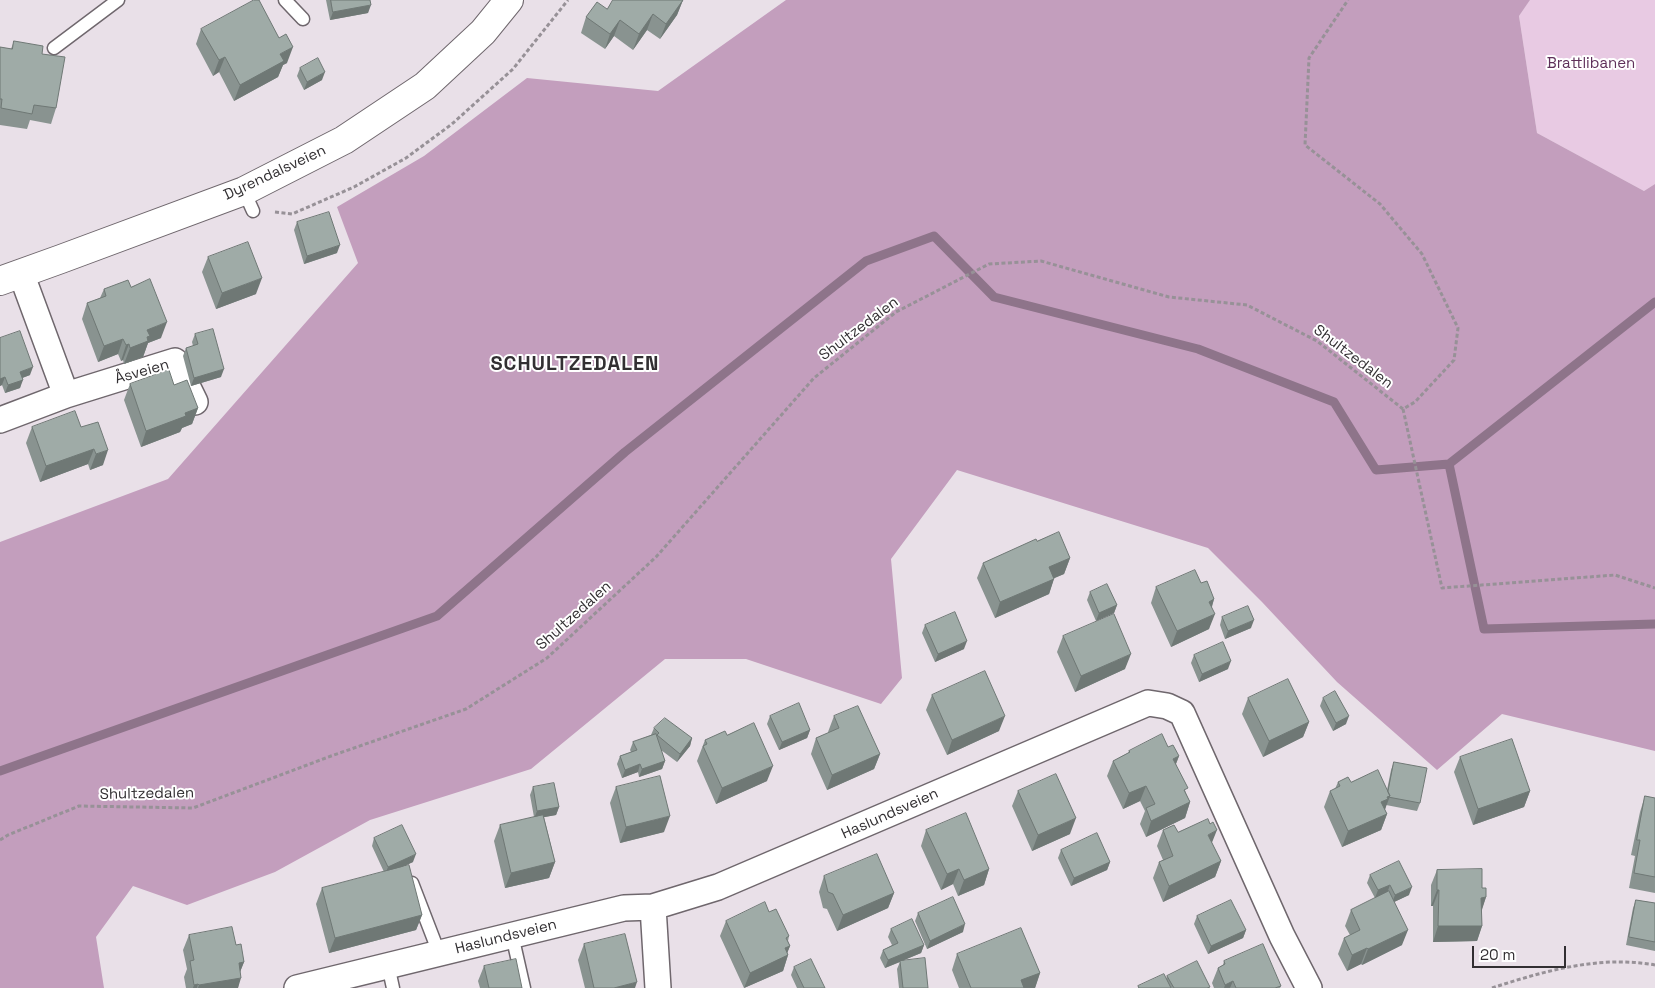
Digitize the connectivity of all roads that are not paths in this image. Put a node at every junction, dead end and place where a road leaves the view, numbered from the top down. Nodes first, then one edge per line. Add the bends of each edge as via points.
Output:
1 (118, 0) edge
2 (284, 0) edge
3 (509, 0) edge
4 (303, 19) dead end
5 (54, 48) dead end
6 (10, 277) edge
7 (66, 395) junction
8 (195, 402) edge
9 (0, 420) edge
10 (407, 870) edge
11 (652, 907) junction
12 (512, 935) junction
13 (439, 953) junction
14 (391, 976) edge
15 (297, 988) edge
16 (524, 988) edge
17 (658, 988) edge
18 (1309, 988) edge

1 - 5 lane
2 - 4 lane
3 - 6 main road, Dyrendalsveien via 483,32 425,86 248,201
6 - 7 street
7 - 8 street, Åsveien via 175,361
7 - 9 street, Åsveien
10 - 13 lane
11 - 12 street, Haslundsveien via 624,908
11 - 17 street
11 - 18 street, Haslundsveien via 732,882 1148,703 1167,706 1182,714 1282,936
12 - 13 street, Haslundsveien
12 - 16 lane
13 - 14 street, Haslundsveien
14 - 15 street, Haslundsveien

